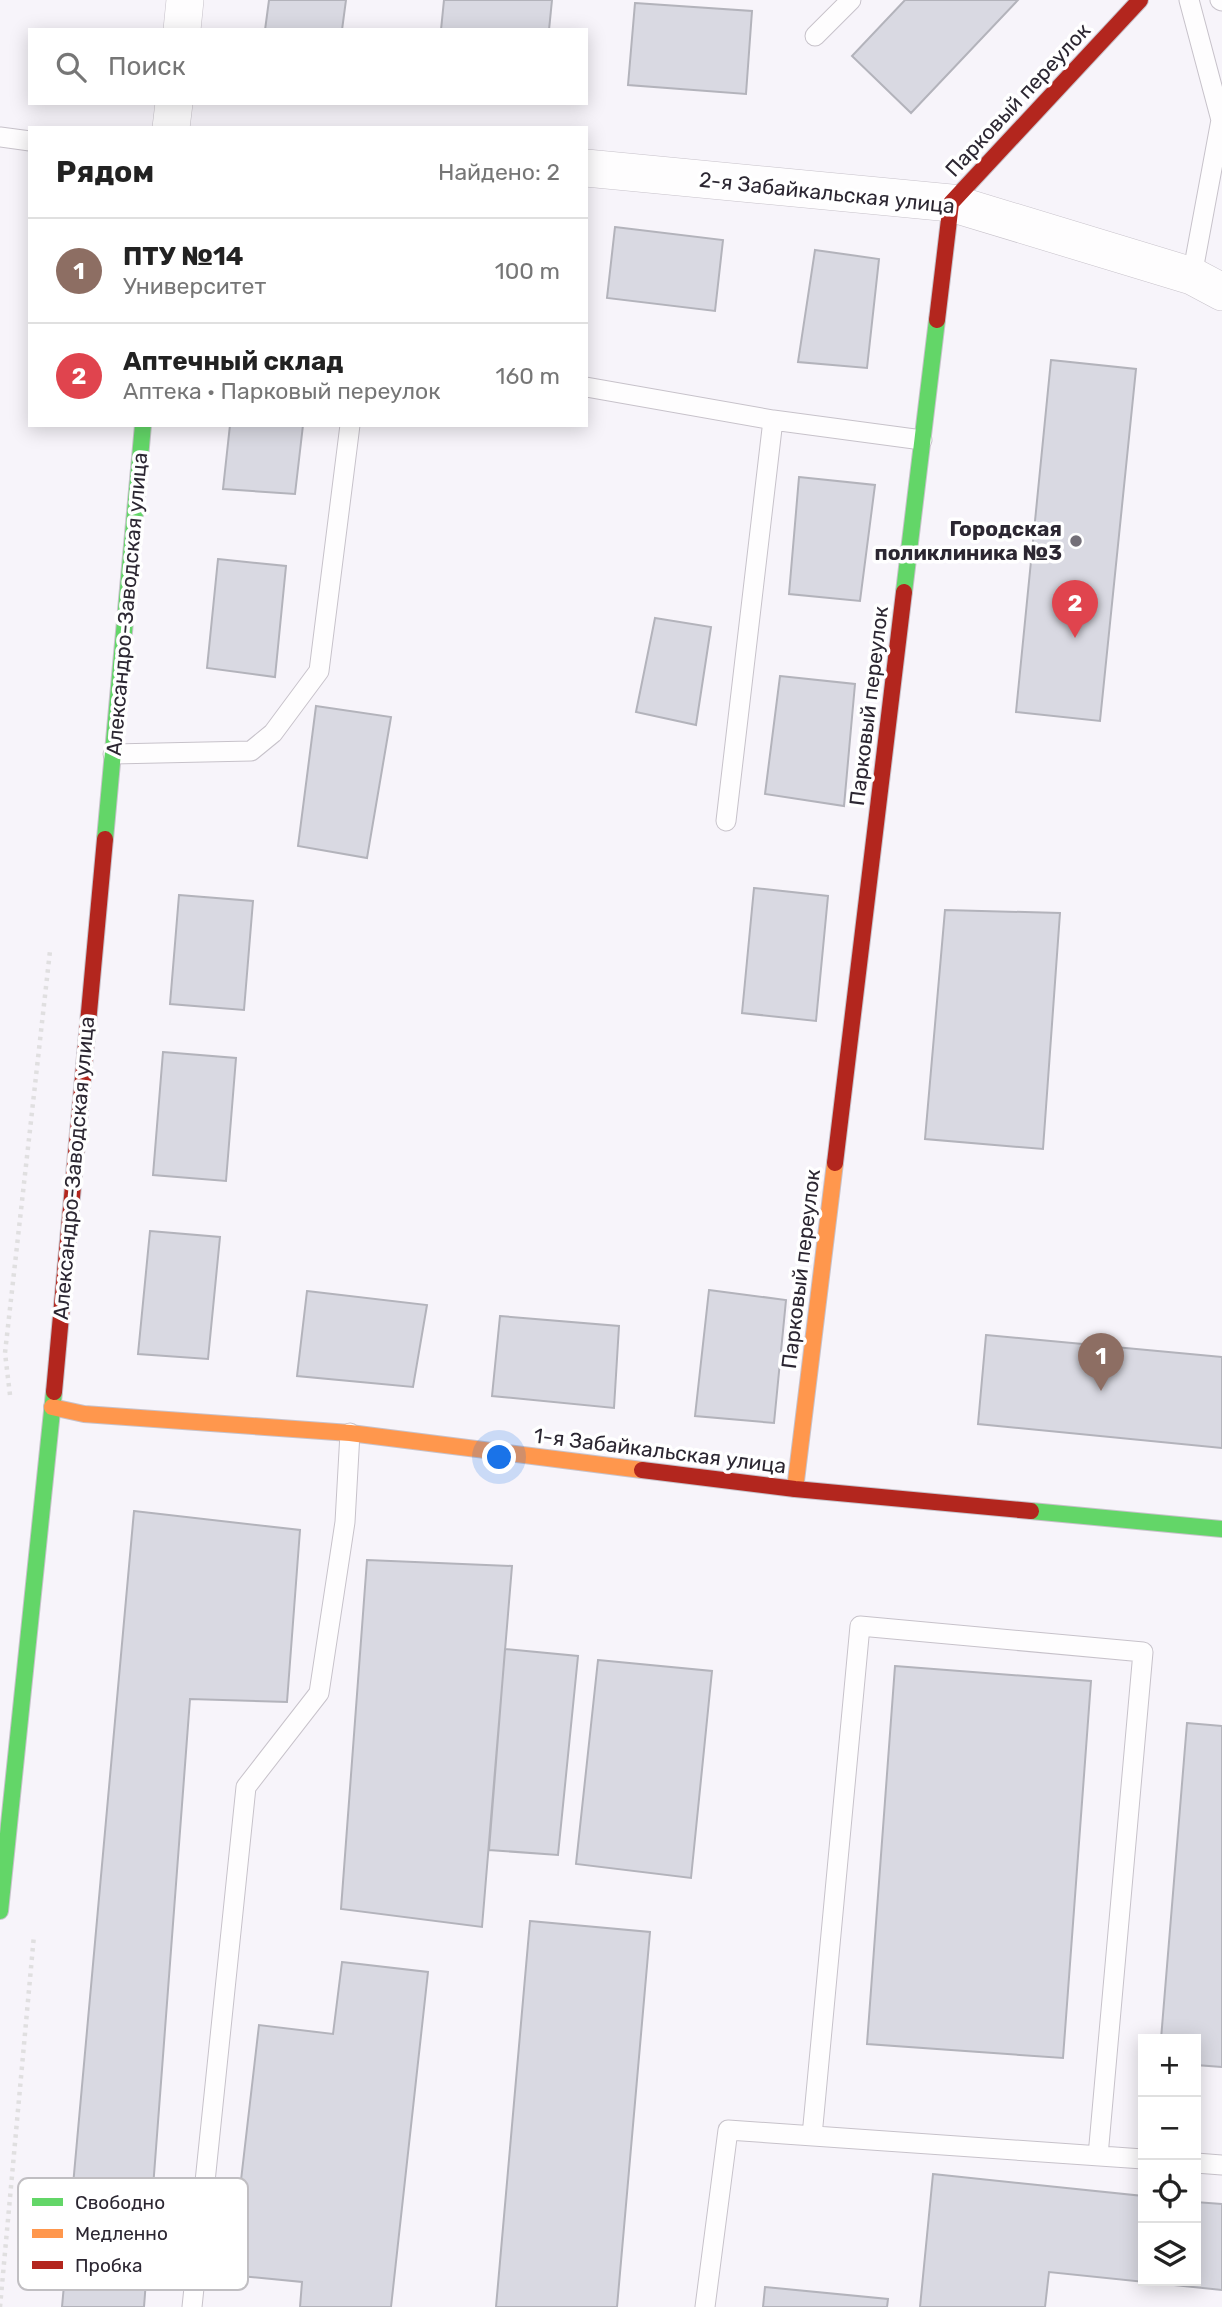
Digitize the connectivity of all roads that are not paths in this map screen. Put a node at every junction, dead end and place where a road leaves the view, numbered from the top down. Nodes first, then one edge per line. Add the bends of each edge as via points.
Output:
1 (185, 0) edge
2 (851, 0) edge
3 (1140, 0) edge
4 (1189, 0) edge
5 (182, 28) edge
6 (815, 36) dead end
7 (174, 105) edge
8 (171, 126) edge
9 (1221, 131) edge
10 (0, 137) edge
11 (28, 141) edge
12 (588, 168) edge
13 (951, 203) junction
14 (1207, 284) edge
15 (588, 387) edge
16 (774, 420) junction
17 (143, 427) edge
18 (350, 427) edge
19 (922, 440) junction
20 (113, 754) junction
21 (726, 821) dead end
22 (52, 1407) junction
23 (350, 1433) junction
24 (795, 1489) junction
25 (1222, 1529) edge
26 (0, 1911) edge
27 (812, 2136) junction
28 (1098, 2156) junction
29 (1138, 2159) edge
30 (1201, 2163) edge
31 (1222, 2165) edge
32 (205, 2178) edge
33 (705, 2307) edge

1 - 5 street
2 - 6 lane
3 - 13 street, Парковый переулок
4 - 9 lane
7 - 8 street
9 - 14 lane
10 - 11 lane
12 - 13 street, 2-я Забайкальская улица
13 - 14 street, 2-я Забайкальская улица
13 - 19 street, Парковый переулок
15 - 16 lane
16 - 19 lane
16 - 21 lane
17 - 20 street, Александро-Заводская улица
18 - 20 lane via 319,671 273,733 251,751
19 - 24 street, Парковый переулок
20 - 22 street, Александро-Заводская улица
22 - 23 street, 1-я Забайкальская улица via 84,1414
22 - 26 street, Александро-Заводская улица
23 - 24 street, 1-я Забайкальская улица
23 - 32 lane via 345,1522 319,1692 246,1787
24 - 25 street, 1-я Забайкальская улица
27 - 28 lane
27 - 28 lane via 860,1626 1143,1653
27 - 33 lane via 728,2130
28 - 29 lane
30 - 31 lane

